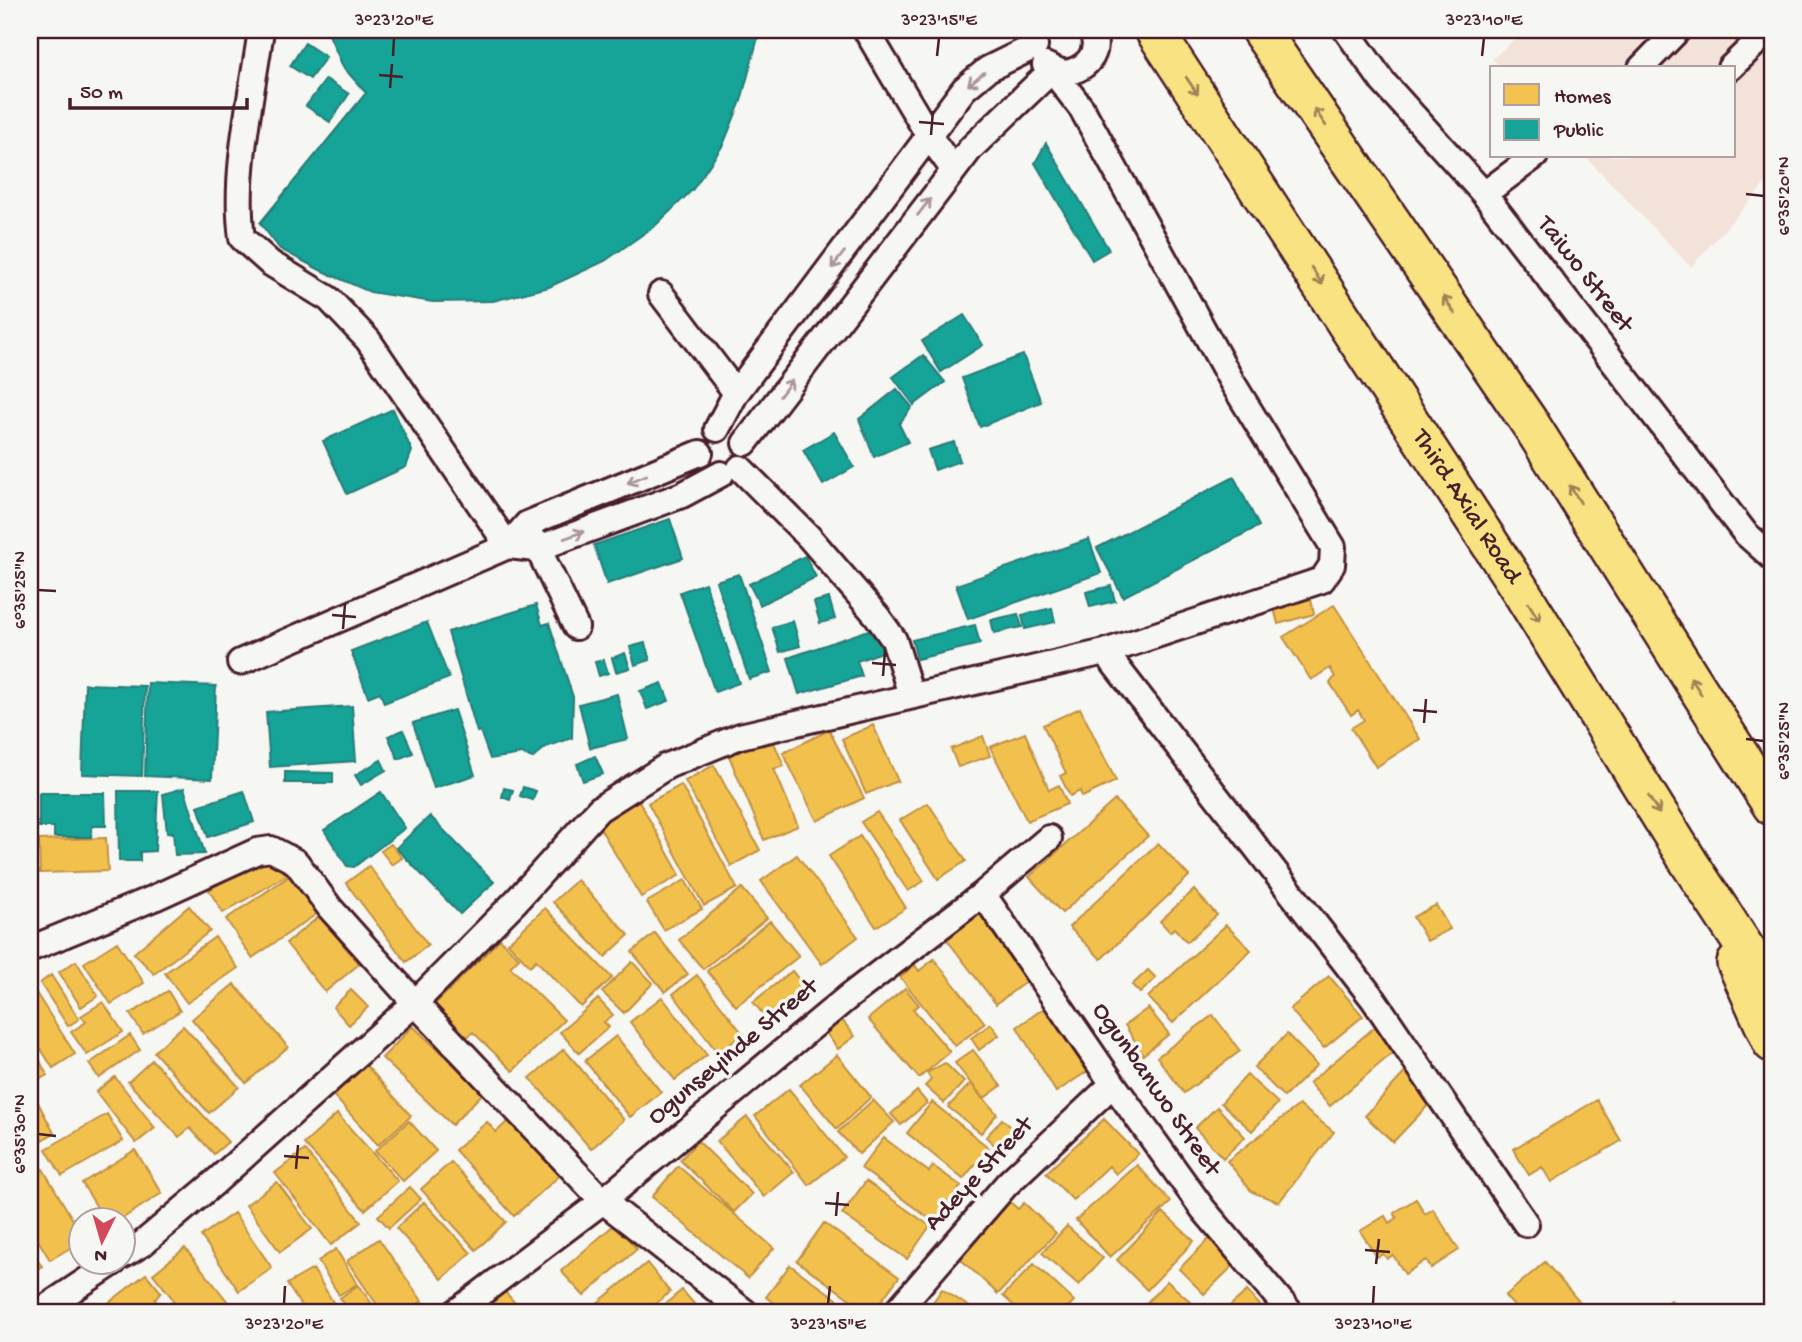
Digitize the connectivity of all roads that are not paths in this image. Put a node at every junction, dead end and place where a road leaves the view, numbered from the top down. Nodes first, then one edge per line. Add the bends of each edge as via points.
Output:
1 (261, 30) edge
2 (866, 30) edge
3 (1154, 30) edge
4 (1260, 30) edge
5 (1346, 30) edge
6 (1678, 30) edge
7 (1769, 30) edge
8 (1096, 31) edge
9 (1033, 35) edge
10 (1643, 66) edge
11 (1732, 66) edge
12 (1084, 67) junction
13 (1052, 70) junction
14 (1082, 109) junction
15 (929, 136) junction
16 (1532, 158) edge
17 (953, 169) junction
18 (1484, 194) junction
19 (661, 294) dead end
20 (736, 393) junction
21 (717, 429) junction
22 (745, 443) junction
23 (700, 453) junction
24 (730, 471) junction
25 (527, 523) junction
26 (508, 546) junction
27 (536, 549) junction
28 (1772, 557) edge
29 (576, 627) dead end
30 (1105, 652) junction
31 (240, 662) dead end
32 (911, 695) junction
33 (1718, 722) junction
34 (1772, 787) edge
35 (1772, 806) edge
36 (1049, 838) dead end
37 (1690, 864) junction
38 (983, 894) junction
39 (30, 949) edge
40 (1772, 989) edge
41 (415, 1003) junction
42 (1772, 1043) edge
43 (1112, 1084) junction
44 (603, 1201) junction
45 (1526, 1224) dead end
46 (136, 1248) edge
47 (93, 1276) edge
48 (39, 1312) edge
49 (456, 1312) edge
50 (745, 1312) edge
51 (896, 1312) edge
52 (1290, 1312) edge

1 - 26 street via 241,178 238,211 242,238 270,263 329,299 368,340
2 - 15 street
3 -> 37 highway, Third Axial Road via 1511,576
33 -> 4 highway via 1531,425
5 - 18 street, Taiwo Street via 1382,82
6 - 10 street
7 - 11 street
8 - 12 street via 1091,58
9 - 13 street via 1038,56
9 -> 15 street via 964,89
12 - 13 street via 1063,73
12 - 14 street
13 - 14 street
13 - 17 street
14 - 30 street via 1232,382 1333,547 1332,565 1322,580
15 - 17 street
15 -> 20 street
16 - 18 street
22 -> 17 street
18 - 28 street, Taiwo Street via 1745,533
19 - 20 street
20 - 21 street
21 - 22 street via 738,433
21 - 23 street via 701,443
22 - 24 street via 745,460
23 - 24 street via 710,471
23 -> 25 street
27 -> 24 street via 682,495
24 - 32 street via 809,537 877,617 894,640
25 - 26 street
25 - 27 street
26 - 27 street
26 - 31 street
27 - 29 street
30 - 32 street
30 - 45 street via 1374,1000
32 - 41 street via 727,740 667,765 629,788 599,808
33 - 34 highway
33 - 35 highway
36 - 38 street, Ogunseyinde Street
37 - 40 highway, Third Axial Road
37 - 42 highway
38 - 43 street, Ogunbanwo Street
38 - 44 street, Ogunseyinde Street via 848,997
39 - 41 street via 257,851 271,849 296,862 330,908
41 - 44 street
41 - 46 street
43 - 51 street, Adeye Street via 1007,1184
43 - 52 street, Ogunbanwo Street via 1203,1209
44 - 49 street, Ogunseyinde Street
44 - 50 street
47 - 48 street

